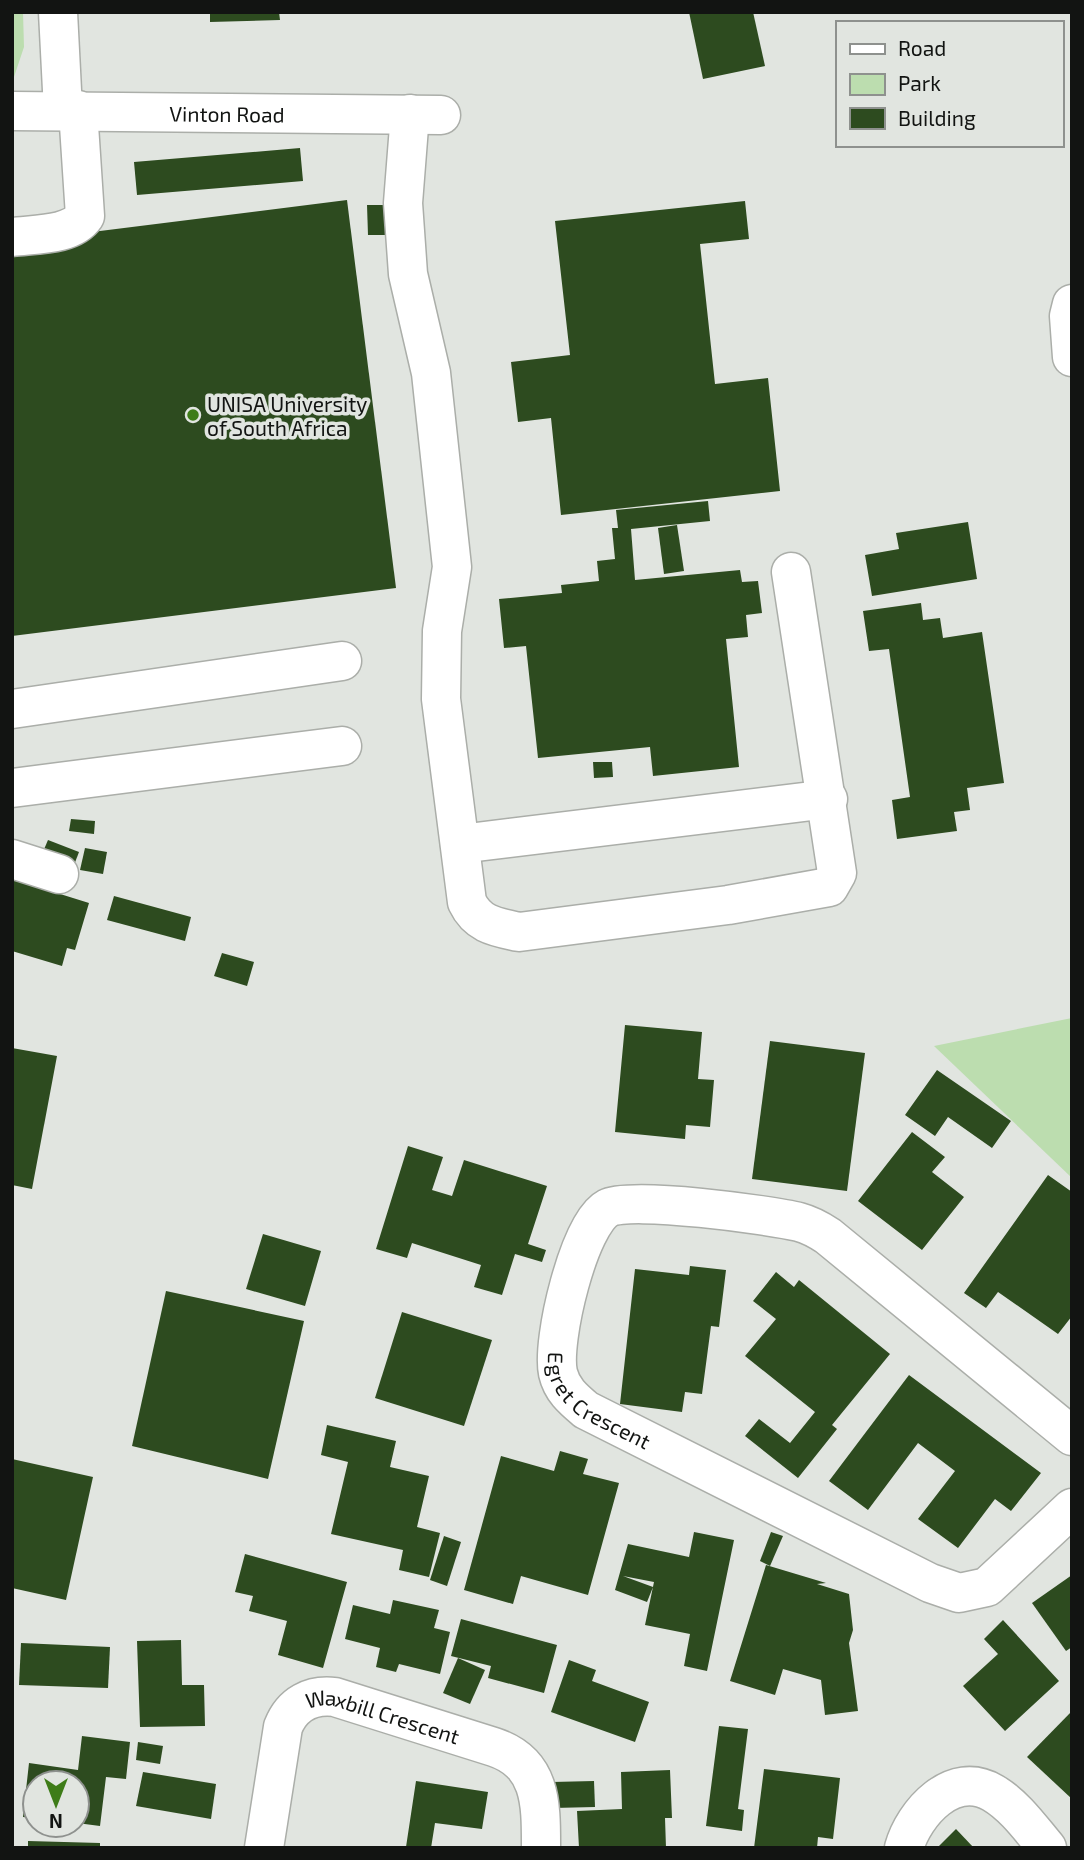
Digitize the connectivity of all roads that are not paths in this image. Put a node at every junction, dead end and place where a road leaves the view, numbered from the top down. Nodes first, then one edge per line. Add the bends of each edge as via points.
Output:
1 (58, 12) edge
2 (71, 110) junction
3 (12, 111) edge
4 (12, 237) edge
5 (1072, 304) edge
6 (1072, 357) edge
7 (791, 572) dead end
8 (342, 661) dead end
9 (12, 709) edge
10 (342, 746) dead end
11 (12, 788) edge
12 (828, 799) junction
13 (460, 845) junction
14 (12, 859) edge
15 (59, 874) dead end
16 (1072, 1436) edge
17 (1072, 1508) edge
18 (264, 1848) edge
19 (541, 1848) edge
20 (904, 1848) edge
21 (1047, 1848) edge

1 - 2 street
2 - 3 street, Vinton Road
2 - 4 street via 85,216 78,226 66,230
2 - 13 street, Vinton Road via 425,115 404,219 411,295 431,373 452,568 440,666 444,734
5 - 6 street
7 - 12 street
8 - 9 street
10 - 11 street
12 - 13 street
12 - 13 street via 838,873 829,887 519,932 488,925 474,916 467,902
14 - 15 street
16 - 17 street, Egret Crescent via 828,1236 796,1222 638,1204 610,1206 588,1233 564,1302 555,1347 558,1374 568,1394 586,1410 930,1584 958,1592 988,1587
18 - 19 street, Waxbill Crescent via 285,1720 299,1704 326,1696 515,1756 533,1776
20 - 21 street via 913,1822 928,1805 949,1792 974,1788 1002,1799

